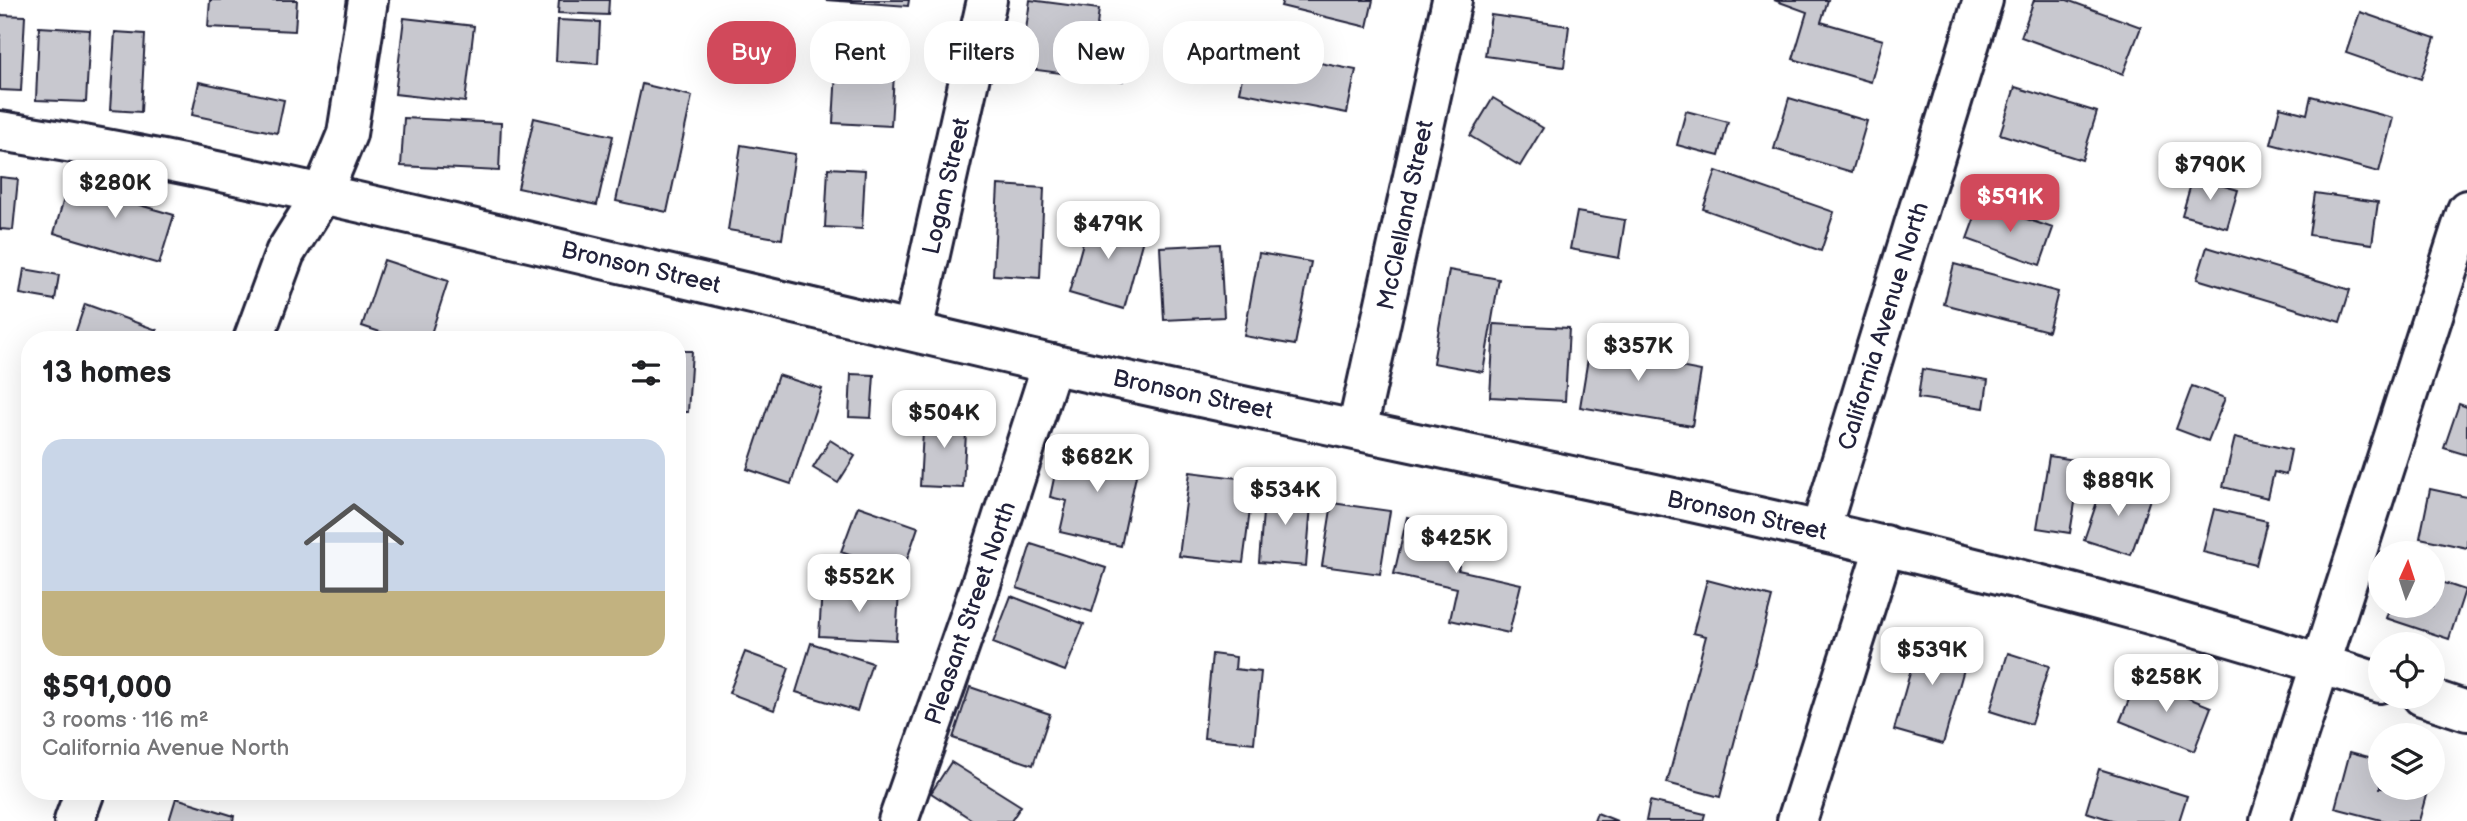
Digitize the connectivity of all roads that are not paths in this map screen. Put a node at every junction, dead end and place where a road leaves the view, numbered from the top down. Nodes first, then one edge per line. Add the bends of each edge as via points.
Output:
1 (368, 0) edge
2 (987, 0) edge
3 (1452, 0) edge
4 (1983, 0) edge
5 (0, 131) edge
6 (322, 194) junction
7 (2467, 210) edge
8 (913, 330) junction
9 (256, 331) edge
10 (1052, 364) junction
11 (1357, 430) junction
12 (1820, 531) junction
13 (1885, 545) junction
14 (2320, 663) junction
15 (2368, 679) edge
16 (2445, 704) edge
17 (2467, 711) edge
18 (82, 800) edge
19 (74, 821) edge
20 (898, 821) edge
21 (1797, 821) edge
22 (2270, 821) edge

1 - 6 street via 348,134
2 - 8 street, Logan Street
3 - 11 street, McClelland Street
4 - 12 street, California Avenue North
5 - 6 street, Bronson Street via 103,147
6 - 8 street, Bronson Street
6 - 9 street via 285,253
7 - 14 street
8 - 10 street, Bronson Street
10 - 11 street, Bronson Street
10 - 20 street, Pleasant Street North
11 - 12 street, Bronson Street
12 - 13 street, Bronson Street
13 - 14 street, Bronson Street via 2096,597
13 - 21 street
14 - 15 street, Bronson Street
14 - 22 street
16 - 17 street
18 - 19 street

